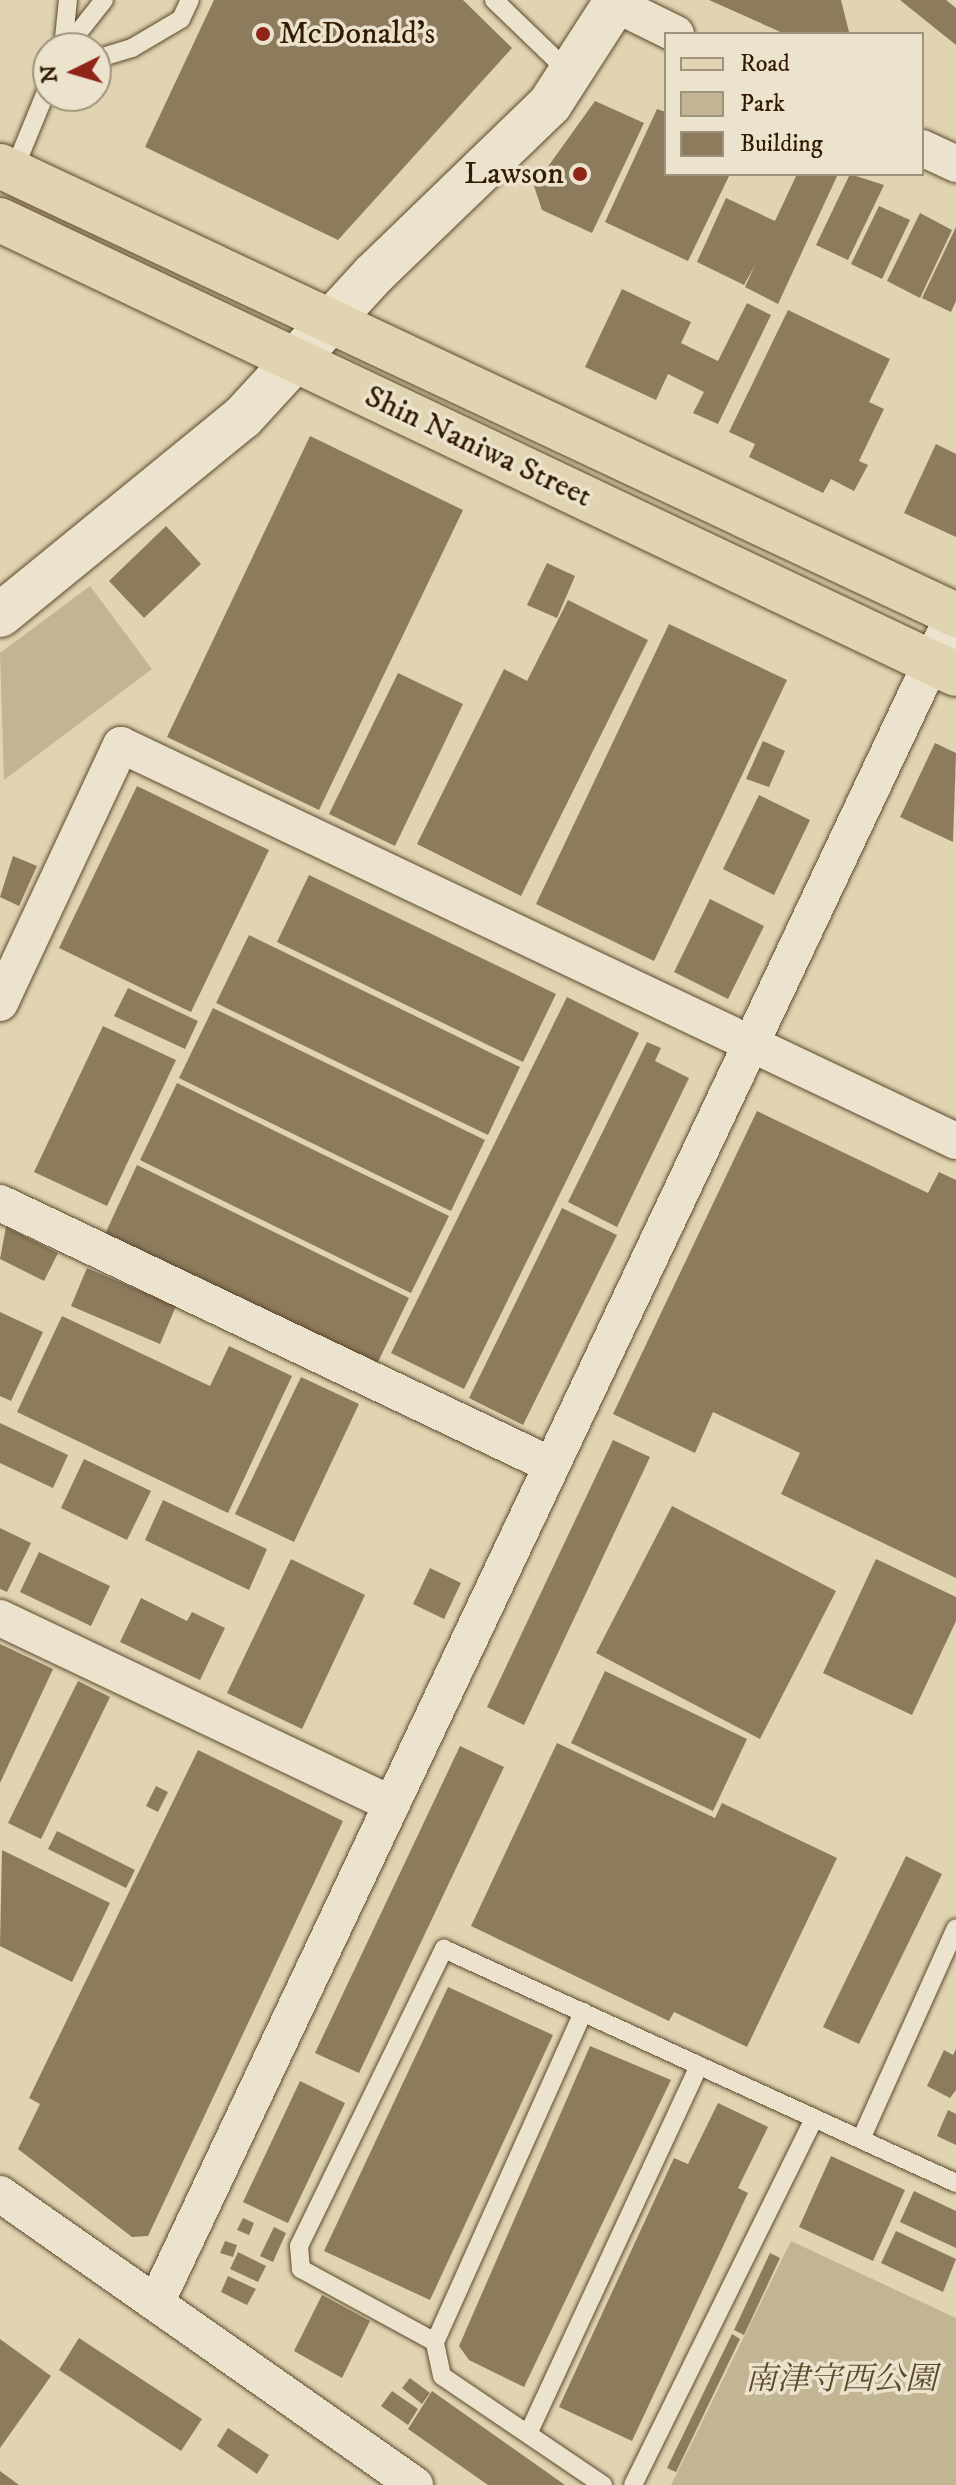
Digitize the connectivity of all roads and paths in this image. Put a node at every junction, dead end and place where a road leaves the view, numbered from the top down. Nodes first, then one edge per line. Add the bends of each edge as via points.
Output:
1 (68, 0) edge
2 (104, 0) edge
3 (190, 0) edge
4 (494, 0) edge
5 (616, 2) edge
6 (65, 32) edge
7 (77, 32) edge
8 (672, 32) edge
9 (112, 54) edge
10 (573, 75) junction
11 (35, 112) edge
12 (924, 149) edge
13 (956, 164) edge
14 (6, 169) edge
15 (0, 220) edge
16 (331, 324) junction
17 (296, 360) junction
18 (955, 613) edge
19 (0, 615) edge
20 (945, 668) edge
21 (0, 1003) edge
22 (750, 1044) junction
23 (956, 1141) edge
24 (0, 1203) edge
25 (551, 1465) junction
26 (0, 1618) edge
27 (391, 1804) junction
28 (956, 1928) edge
29 (583, 2012) junction
30 (699, 2066) junction
31 (814, 2118) junction
32 (861, 2139) junction
33 (956, 2183) edge
34 (0, 2194) edge
35 (156, 2303) junction
36 (435, 2342) junction
37 (528, 2434) junction
38 (415, 2485) edge
39 (603, 2485) edge
40 (633, 2485) edge

1 - 6 lane
2 - 7 lane
3 - 9 lane via 181,19
4 - 10 lane
5 - 8 street
5 - 10 street
10 - 16 street
11 - 14 lane
12 - 13 street
14 - 16 main road, Shin Naniwa Street
15 - 17 main road, Shin Naniwa Street
16 - 17 street
16 - 18 main road, Shin Naniwa Street
17 - 19 street via 243,417
17 - 20 main road, Shin Naniwa Street
18 - 20 street
20 - 22 street
21 - 22 street via 121,745
22 - 23 street
22 - 25 street
24 - 25 street
25 - 27 street
26 - 27 street
27 - 35 street
28 - 32 lane
29 - 30 lane
29 - 36 lane
29 - 36 lane via 444,1949 299,2246 301,2269
30 - 31 lane
30 - 37 lane
31 - 32 lane
31 - 40 lane
32 - 33 lane
34 - 35 street
35 - 38 street
36 - 37 lane via 442,2376
37 - 39 lane

